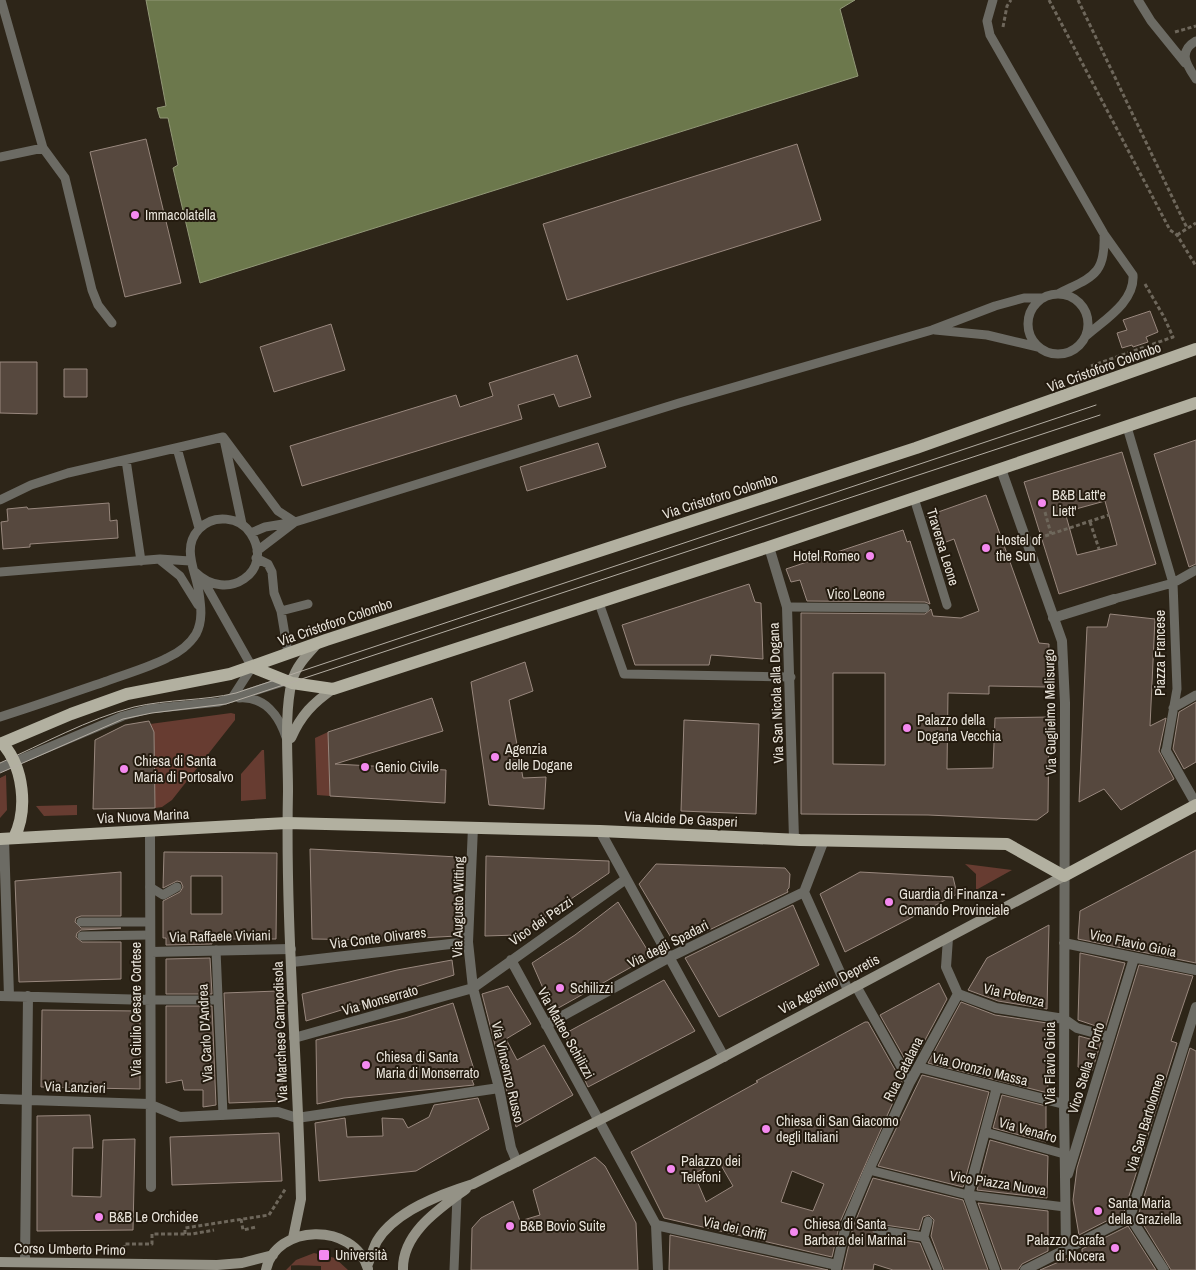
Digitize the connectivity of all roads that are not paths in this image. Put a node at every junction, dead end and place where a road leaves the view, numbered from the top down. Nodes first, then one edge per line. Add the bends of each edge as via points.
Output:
1 (1, 0) edge
2 (993, 0) edge
3 (1138, 0) edge
4 (1196, 41) edge
5 (1185, 63) junction
6 (1196, 79) edge
7 (43, 148) junction
8 (0, 156) edge
9 (1104, 234) junction
10 (1057, 294) junction
11 (1043, 298) junction
12 (112, 323) dead end
13 (932, 330) junction
14 (1086, 336) junction
15 (1038, 347) junction
16 (1196, 350) edge
17 (1195, 403) edge
18 (1127, 427) junction
19 (223, 437) junction
20 (177, 448) junction
21 (126, 460) junction
22 (1001, 469) junction
23 (914, 498) junction
24 (0, 500) edge
25 (295, 522) junction
26 (242, 524) junction
27 (199, 528) junction
28 (251, 533) junction
29 (769, 548) junction
30 (257, 554) junction
31 (160, 560) junction
32 (141, 561) junction
33 (190, 561) junction
34 (0, 563) edge
35 (1196, 570) edge
36 (10, 571) junction
37 (0, 572) edge
38 (195, 572) junction
39 (203, 580) junction
40 (1173, 583) junction
41 (1114, 599) joint
42 (599, 603) junction
43 (308, 604) dead end
44 (947, 605) dead end
45 (787, 607) junction
46 (924, 608) dead end
47 (281, 611) junction
48 (201, 612) junction
49 (1053, 618) junction
50 (318, 643) junction
51 (288, 654) junction
52 (252, 667) junction
53 (791, 677) junction
54 (289, 682) junction
55 (333, 689) junction
56 (1196, 695) edge
57 (232, 699) junction
58 (1173, 708) junction
59 (0, 717) edge
60 (1, 744) edge
61 (289, 744) junction
62 (1166, 751) joint
63 (15, 761) junction
64 (0, 768) edge
65 (1196, 804) edge
66 (287, 824) junction
67 (473, 827) junction
68 (150, 831) junction
69 (600, 831) junction
70 (6, 839) edge
71 (794, 840) junction
72 (824, 840) junction
73 (1064, 876) junction
74 (626, 878) junction
75 (150, 887) junction
76 (177, 887) dead end
77 (804, 892) junction
78 (81, 922) dead end
79 (150, 922) junction
80 (150, 935) junction
81 (82, 936) dead end
82 (948, 938) junction
83 (468, 942) junction
84 (1064, 943) junction
85 (291, 949) junction
86 (216, 950) junction
87 (151, 952) junction
88 (668, 958) junction
89 (1134, 958) junction
90 (511, 960) junction
91 (292, 962) junction
92 (1196, 970) edge
93 (473, 988) junction
94 (852, 988) junction
95 (958, 994) junction
96 (5, 996) edge
97 (28, 996) junction
98 (151, 1000) junction
99 (217, 1000) junction
100 (1196, 1007) edge
101 (1064, 1019) junction
102 (546, 1025) junction
103 (1110, 1037) junction
104 (294, 1038) junction
105 (724, 1057) junction
106 (918, 1067) junction
107 (910, 1082) junction
108 (499, 1088) junction
109 (997, 1088) junction
110 (0, 1098) edge
111 (26, 1099) junction
112 (149, 1104) junction
113 (1064, 1104) junction
114 (223, 1115) junction
115 (297, 1118) junction
116 (597, 1120) junction
117 (985, 1132) junction
118 (1064, 1154) junction
119 (517, 1162) junction
120 (869, 1170) junction
121 (473, 1184) junction
122 (1064, 1186) junction
123 (936, 1187) junction
124 (150, 1188) dead end
125 (968, 1195) junction
126 (457, 1196) junction
127 (934, 1198) dead end
128 (1065, 1207) junction
129 (1130, 1217) junction
130 (928, 1221) dead end
131 (656, 1224) junction
132 (878, 1230) dead end
133 (924, 1237) junction
134 (294, 1238) junction
135 (1066, 1249) junction
136 (273, 1254) junction
137 (0, 1262) edge
138 (25, 1262) junction
139 (837, 1267) edge
140 (369, 1269) edge
141 (266, 1270) edge
142 (403, 1270) edge
143 (454, 1270) edge
144 (658, 1270) edge
145 (938, 1270) edge
146 (995, 1270) edge
147 (1025, 1270) edge
148 (1164, 1270) edge

1 - 7 lane
2 - 9 lane via 987,21 990,35
3 - 5 lane
4 - 5 lane via 1184,55
5 - 6 lane
7 - 8 lane
7 - 12 lane via 65,178 92,290 98,305
9 - 10 lane via 1104,259 1100,268 1086,280
9 - 14 lane via 1128,264 1134,283 1128,297
10 - 11 lane
10 - 14 lane via 1072,298 1083,308 1088,321
11 - 13 lane via 1024,298 995,306
11 - 15 lane via 1032,310 1028,325
13 - 15 lane via 987,335
13 - 25 lane
14 - 15 lane via 1076,348 1062,354 1046,352
16 - 50 main road, Via Cristoforo Colombo via 916,448
17 - 18 main road
18 - 22 main road
18 - 40 lane, Piazza Francese
19 - 20 lane
19 - 25 lane via 278,511
19 - 26 lane
20 - 21 lane
20 - 27 lane
21 - 24 lane via 68,473 31,485
21 - 32 lane
22 - 23 main road
22 - 49 street, Via Guglielmo Melisurgo
23 - 29 main road
23 - 44 lane, Traversa Leone
25 - 28 lane
25 - 30 lane
26 - 27 lane via 220,519
26 - 28 lane
27 - 33 lane via 192,538
28 - 30 lane
29 - 42 main road
29 - 45 street, Via San Nicola alla Dogana
30 - 39 lane via 250,573 233,585
30 - 47 lane via 268,564
31 - 32 lane
31 - 33 lane
31 - 48 lane via 180,576
32 - 36 lane
33 - 38 lane
34 - 36 lane
35 - 40 lane
36 - 37 lane
38 - 39 lane
38 - 48 lane
39 - 52 lane
40 - 41 lane, Piazza Francese
40 - 58 lane, Piazza Francese via 1177,688
41 - 49 street, Piazza Francese
42 - 53 lane via 624,674
42 - 55 main road
43 - 47 lane
45 - 46 lane, Vico Leone
45 - 53 street, Via San Nicola alla Dogana
47 - 51 lane
48 - 59 lane via 196,634 167,658
49 - 73 street, Via Guglielmo Melisurgo via 1062,641 1065,703
50 - 51 main road, Via Cristoforo Colombo
50 - 54 main road
51 - 52 main road, Via Cristoforo Colombo
52 - 54 main road
52 - 57 lane
52 - 60 main road via 206,680 127,694
53 - 71 street, Via San Nicola alla Dogana
54 - 55 main road
54 - 57 lane
54 - 61 main road, Via Marchese Campodisola
55 - 61 main road via 308,708
56 - 58 lane
57 - 61 lane via 246,698 265,704 278,719
57 - 63 lane via 149,709 123,716
58 - 62 lane, Piazza Francese
60 - 63 main road
61 - 66 main road, Via Marchese Campodisola
62 - 65 street, Piazza Francese
63 - 64 lane
63 - 70 main road via 20,782 21,813
65 - 73 main road, Via Agostino Depretis
66 - 67 main road, Via Alcide De Gasperi
66 - 68 main road, Via Nuova Marina
66 - 85 main road, Via Marchese Campodisola
67 - 69 main road, Via Alcide De Gasperi
67 - 83 street, Via Augusto Witting
68 - 70 main road, Via Nuova Marina
68 - 75 street, Via Giulio Cesare Cortese
69 - 71 main road, Via Alcide De Gasperi
69 - 74 street
70 - 96 street
71 - 72 main road, Via Alcide De Gasperi
72 - 73 main road, Via Alcide De Gasperi via 1007,844
72 - 77 street
73 - 82 main road, Via Agostino Depretis
73 - 84 street, Via Flavio Gioia
74 - 88 street
74 - 90 street, Vico dei Pezzi
75 - 76 lane via 163,895
75 - 79 street, Via Giulio Cesare Cortese
77 - 88 street, Via degli Spadari
77 - 94 street
78 - 79 lane
79 - 80 street, Via Giulio Cesare Cortese
80 - 81 lane
80 - 87 street, Via Giulio Cesare Cortese
82 - 94 main road, Via Agostino Depretis
82 - 95 street via 946,967
83 - 91 street, Via Conte Olivares
83 - 93 street, Via Augusto Witting
84 - 89 street, Vico Flavio Gioia
84 - 101 street, Via Flavio Gioia
85 - 86 street, Via Raffaele Viviani
85 - 91 main road, Via Marchese Campodisola
86 - 87 street, Via Raffaele Viviani
86 - 99 lane, Via Carlo D'Andrea
87 - 98 street, Via Giulio Cesare Cortese
88 - 102 street, Via degli Spadari
88 - 105 street
89 - 92 street, Vico Flavio Gioia
89 - 103 street, Vico Stella a Porto
90 - 93 street, Vico dei Pezzi
90 - 102 street, Via Matteo Schilizzi
91 - 104 main road, Via Marchese Campodisola
93 - 104 street, Via Monserrato
93 - 108 street, Via Vincenzo Russo
94 - 105 main road, Via Agostino Depretis
94 - 107 street
95 - 101 street, Via Potenza via 996,1008
95 - 106 street, Rua Catalana
96 - 97 street
97 - 98 street
97 - 111 street
98 - 99 lane
98 - 112 street, Via Giulio Cesare Cortese
99 - 114 lane, Via Carlo D'Andrea
100 - 129 street, Via San Bartolomeo
101 - 103 street, Via Potenza via 1077,1028
101 - 113 street, Via Flavio Gioia
102 - 116 street, Via Matteo Schilizzi
103 - 122 street, Vico Stella a Porto
104 - 115 main road, Via Marchese Campodisola
105 - 116 main road, Via Agostino Depretis
106 - 107 street, Rua Catalana
106 - 109 street, Via Oronzio Massa
107 - 120 street, Rua Catalana
108 - 115 street
108 - 119 street, Via Vincenzo Russo via 511,1148
109 - 113 street, Via Oronzio Massa
109 - 117 street
110 - 111 street, Via Lanzieri
111 - 112 street, Via Lanzieri
111 - 138 street
112 - 114 street via 180,1117
112 - 124 street, Via Giulio Cesare Cortese
113 - 118 street, Via Flavio Gioia
114 - 115 street via 278,1112
115 - 134 main road, Via Marchese Campodisola via 301,1199
116 - 119 main road, Via Agostino Depretis
116 - 131 street, Via Matteo Schilizzi
117 - 118 lane, Via Venafro
117 - 125 street
118 - 122 street, Via Flavio Gioia
119 - 121 main road, Via Agostino Depretis
120 - 123 lane, Vico Piazza Nuova
120 - 139 street, Rua Catalana
121 - 126 main road
121 - 140 main road via 410,1210 378,1240
122 - 128 street, Via Flavio Gioia
123 - 125 lane, Vico Piazza Nuova
123 - 127 lane
125 - 128 lane, Vico Piazza Nuova
125 - 146 street
126 - 142 main road via 420,1227 405,1252
126 - 143 lane
128 - 135 street, Via Flavio Gioia
129 - 135 street
129 - 148 street
130 - 133 lane
131 - 139 street, Via dei Griffi
131 - 144 street
132 - 133 lane
133 - 145 lane
134 - 136 main road
134 - 140 main road via 306,1234 333,1236 353,1246
135 - 147 street
136 - 138 main road, Corso Umberto Primo via 242,1263 217,1265
136 - 141 main road
137 - 138 main road, Corso Umberto Primo

